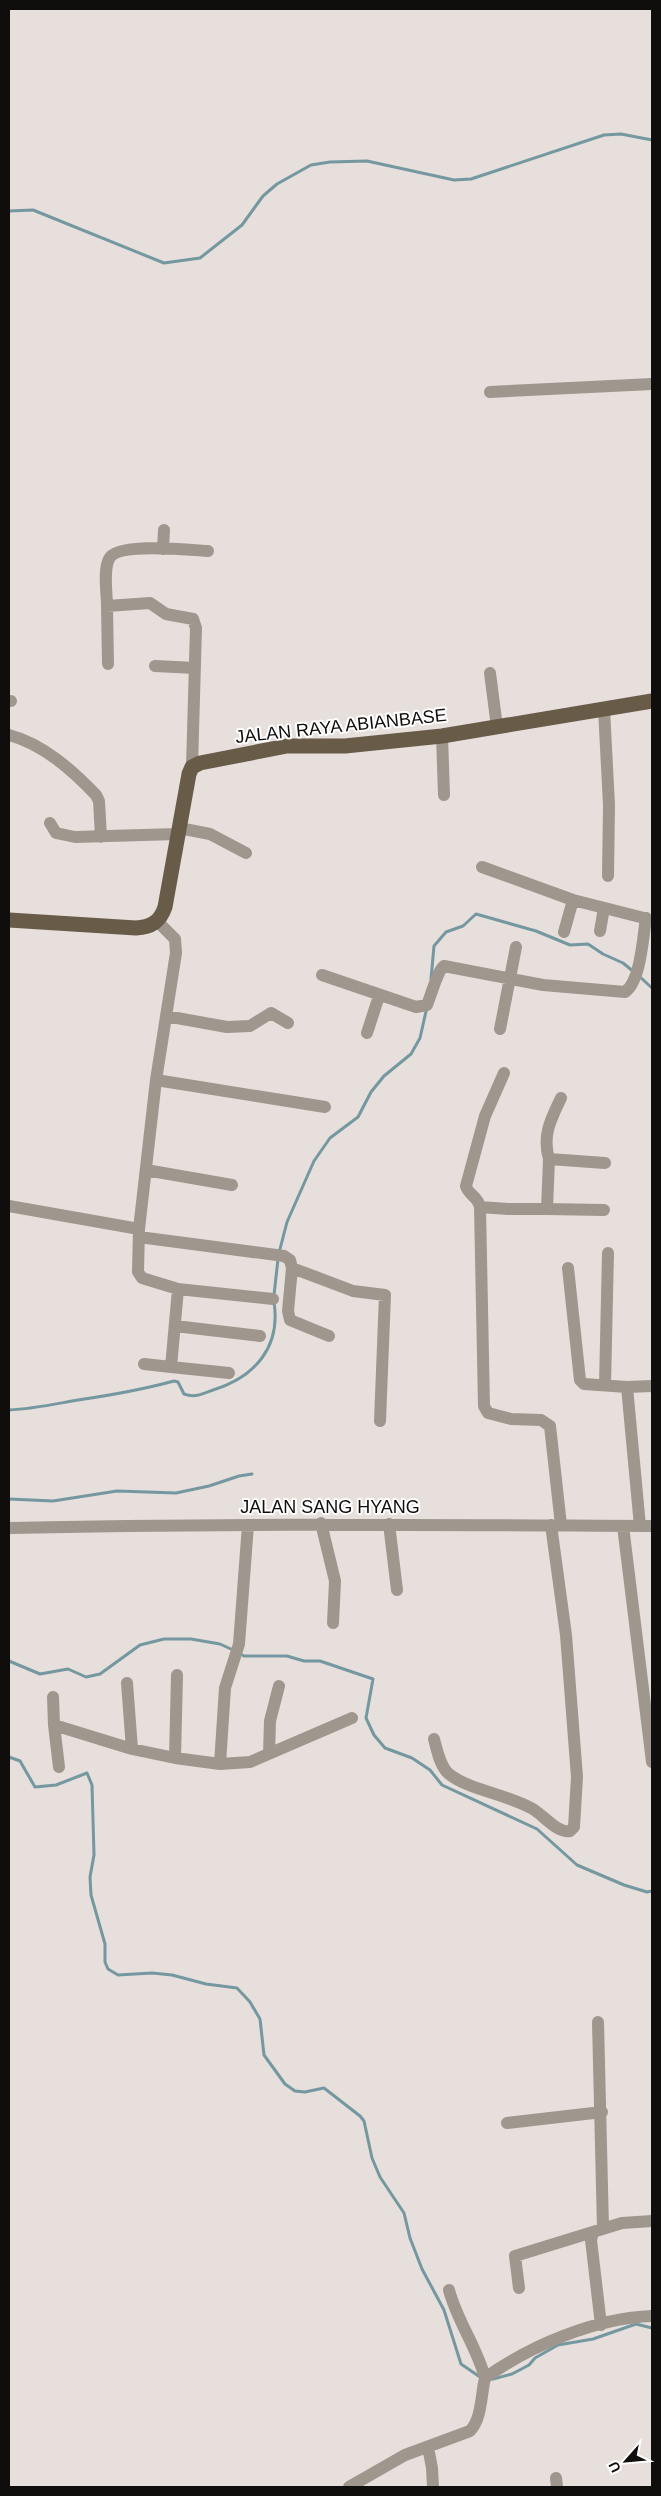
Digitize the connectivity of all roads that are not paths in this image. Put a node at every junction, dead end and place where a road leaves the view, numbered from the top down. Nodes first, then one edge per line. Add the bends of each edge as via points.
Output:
1 (652, 384) edge
2 (490, 392) dead end
3 (164, 530) dead end
4 (163, 549) junction
5 (208, 551) dead end
6 (107, 606) junction
7 (108, 664) dead end
8 (155, 666) dead end
9 (195, 668) junction
10 (490, 673) dead end
11 (652, 701) edge
12 (604, 709) junction
13 (497, 727) junction
14 (9, 734) edge
15 (442, 736) junction
16 (192, 767) junction
17 (444, 795) dead end
18 (50, 822) dead end
19 (178, 831) junction
20 (101, 837) junction
21 (246, 853) dead end
22 (482, 866) dead end
23 (608, 876) dead end
24 (573, 900) junction
25 (604, 908) junction
26 (649, 919) edge
27 (9, 920) edge
28 (157, 922) junction
29 (600, 931) dead end
30 (564, 932) dead end
31 (516, 947) dead end
32 (322, 975) dead end
33 (509, 977) junction
34 (380, 996) junction
35 (166, 1016) junction
36 (288, 1023) dead end
37 (500, 1029) dead end
38 (367, 1033) dead end
39 (504, 1073) dead end
40 (156, 1080) junction
41 (561, 1098) dead end
42 (325, 1107) dead end
43 (549, 1159) junction
44 (605, 1163) dead end
45 (146, 1170) junction
46 (232, 1185) dead end
47 (9, 1206) edge
48 (480, 1207) junction
49 (548, 1209) junction
50 (604, 1210) dead end
51 (139, 1233) junction
52 (608, 1253) dead end
53 (292, 1268) junction
54 (568, 1268) dead end
55 (178, 1290) junction
56 (273, 1298) dead end
57 (175, 1326) junction
58 (260, 1336) dead end
59 (329, 1336) dead end
60 (144, 1364) dead end
61 (171, 1367) junction
62 (229, 1373) dead end
63 (605, 1385) junction
64 (652, 1386) edge
65 (627, 1387) junction
66 (380, 1421) dead end
67 (322, 1523) junction
68 (389, 1524) junction
69 (248, 1525) junction
70 (556, 1525) junction
71 (623, 1526) junction
72 (646, 1526) edge
73 (9, 1528) edge
74 (397, 1590) dead end
75 (332, 1624) dead end
76 (176, 1675) dead end
77 (126, 1683) dead end
78 (279, 1686) dead end
79 (53, 1697) dead end
80 (352, 1718) dead end
81 (54, 1725) junction
82 (434, 1739) dead end
83 (132, 1749) junction
84 (269, 1754) junction
85 (175, 1758) junction
86 (652, 1762) edge
87 (220, 1764) junction
88 (59, 1767) dead end
89 (598, 2022) dead end
90 (602, 2112) junction
91 (507, 2123) dead end
92 (652, 2221) edge
93 (598, 2230) junction
94 (519, 2288) dead end
95 (449, 2290) dead end
96 (652, 2316) edge
97 (601, 2325) junction
98 (485, 2378) junction
99 (428, 2447) junction
100 (349, 2487) edge
101 (433, 2487) edge

1 - 2 street
3 - 4 street
4 - 5 street
4 - 6 street via 121,550 109,557
6 - 7 street
6 - 9 street via 150,603 166,614 193,619 196,628
8 - 9 street
9 - 16 street
10 - 13 street
11 - 12 main road, JALAN RAYA ABIANBASE
12 - 13 main road, JALAN RAYA ABIANBASE
12 - 23 street via 609,805
13 - 15 main road, JALAN RAYA ABIANBASE
14 - 20 street via 23,738 54,757 96,796
15 - 16 main road, JALAN RAYA ABIANBASE via 345,746 287,746 228,756
15 - 17 street
16 - 19 main road
18 - 20 street via 56,833 64,836
19 - 20 street
19 - 21 street via 210,834
19 - 28 main road via 165,907
22 - 24 street
24 - 25 street
24 - 30 street
25 - 26 street
25 - 29 street
26 - 33 street via 636,972 628,990 617,992 600,988 543,986
27 - 28 main road via 136,928
28 - 35 street via 176,942
31 - 33 street
32 - 34 street
33 - 34 street via 444,966 439,970 427,1005 416,1007
33 - 37 street
34 - 38 street
35 - 36 street via 227,1027 250,1026 271,1013
35 - 40 street
39 - 48 street via 485,1116 466,1186 468,1192 478,1198
40 - 42 street
40 - 45 street
41 - 43 street via 546,1131
43 - 44 street
43 - 49 street
45 - 46 street
45 - 51 street
47 - 51 street
48 - 49 street
48 - 70 street via 484,1406 488,1413 512,1419 541,1420 550,1426
49 - 50 street
51 - 53 street via 284,1256 290,1260
51 - 55 street via 140,1275
52 - 63 street
53 - 59 street via 290,1320
53 - 66 street via 353,1291 385,1295
54 - 63 street via 580,1380 584,1384
55 - 56 street
55 - 57 street
57 - 58 street
57 - 61 street
60 - 61 street
61 - 62 street
63 - 65 street
64 - 65 street
65 - 72 street
67 - 68 street, JALAN SANG HYANG
67 - 69 street, JALAN SANG HYANG
67 - 75 street via 335,1580
68 - 70 street, JALAN SANG HYANG
68 - 74 street
69 - 73 street, JALAN SANG HYANG
69 - 87 street via 239,1644 225,1688
70 - 71 street, JALAN SANG HYANG
70 - 82 street via 577,1776 574,1827 570,1831 561,1830 533,1809 506,1796 473,1787 449,1774
71 - 72 street, JALAN SANG HYANG
71 - 86 street
76 - 85 street
77 - 83 street
78 - 84 street via 270,1721
79 - 81 street
80 - 84 street
81 - 83 street
81 - 88 street
83 - 85 street
84 - 87 street via 240,1764
85 - 87 street
89 - 90 street
90 - 91 street
90 - 93 street
92 - 93 street via 622,2223
93 - 94 street via 515,2256
93 - 97 street via 591,2240
95 - 98 street
96 - 97 street
97 - 98 street via 550,2341 506,2363
98 - 99 street via 474,2427 465,2434
99 - 100 street via 405,2455
99 - 101 street

